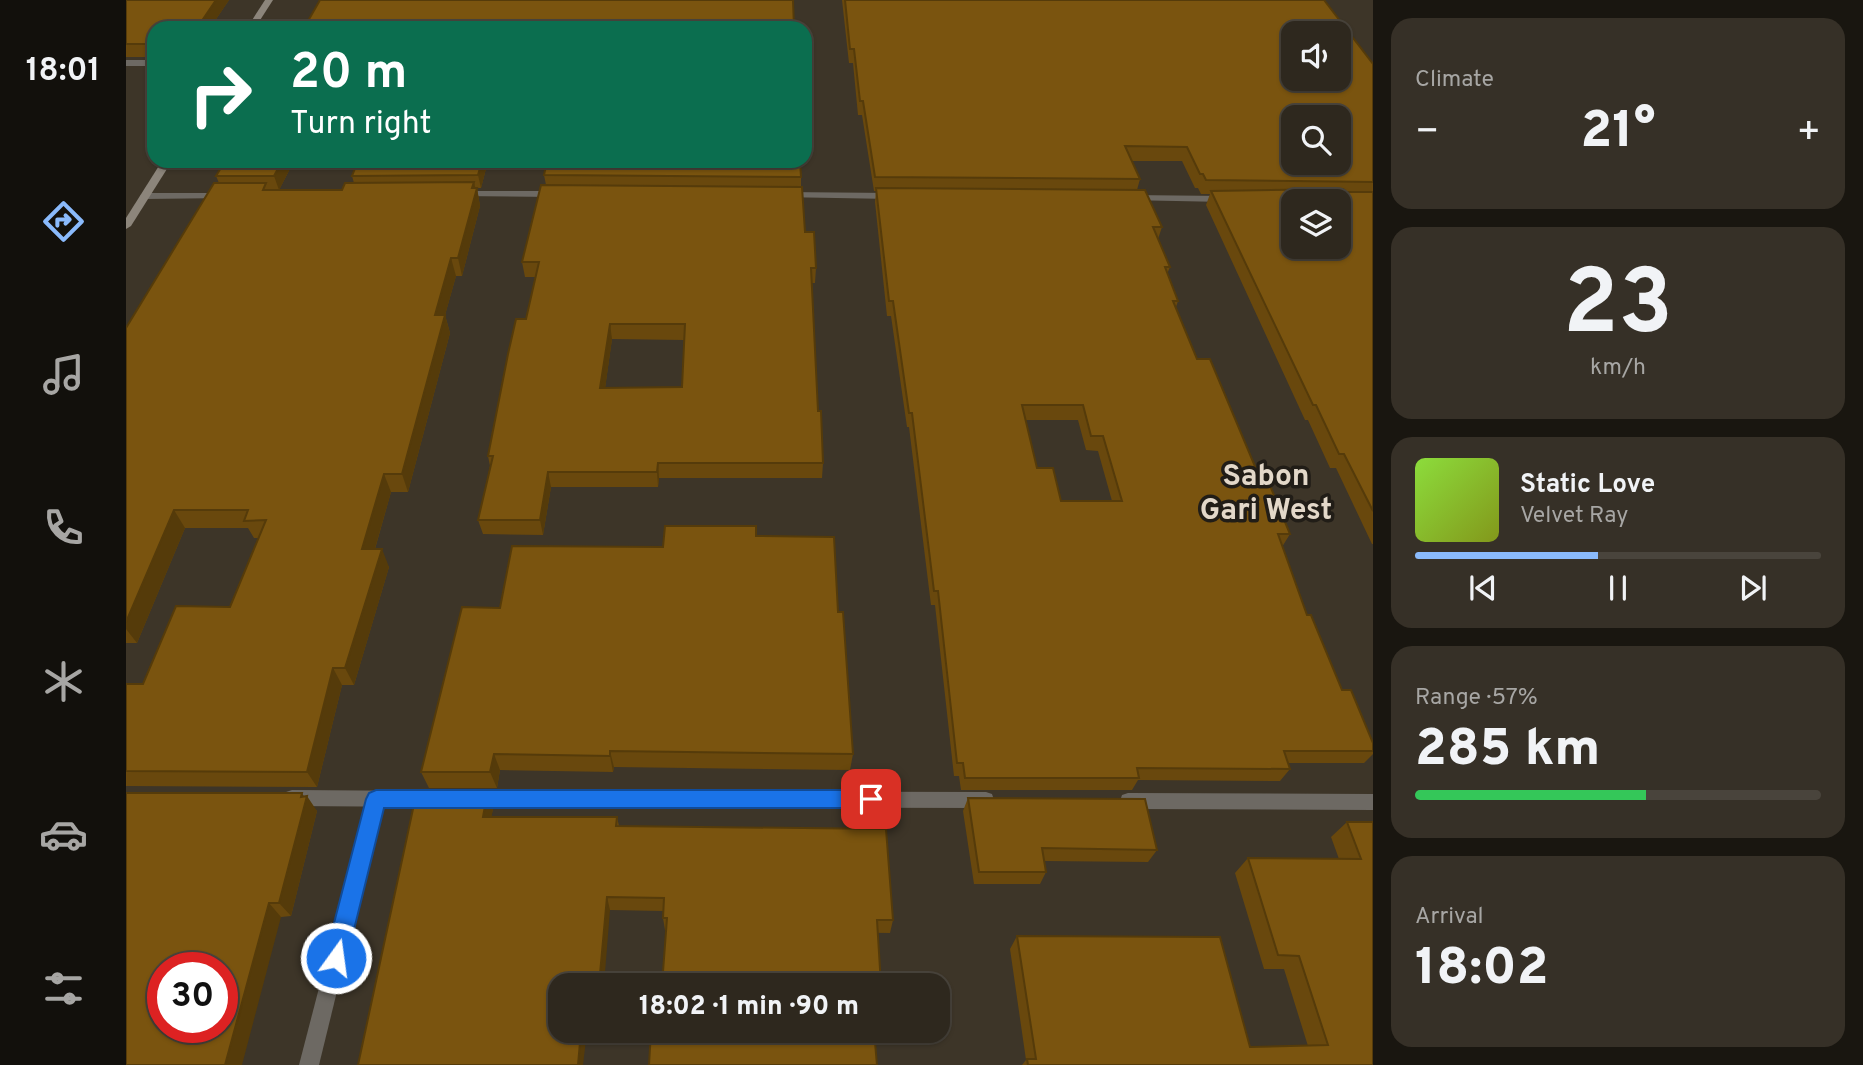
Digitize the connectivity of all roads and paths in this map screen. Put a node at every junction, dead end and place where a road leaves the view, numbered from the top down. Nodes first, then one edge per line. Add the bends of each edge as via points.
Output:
1 (269, 0) edge
2 (256, 21) edge
3 (126, 63) edge
4 (147, 63) edge
5 (163, 168) edge
6 (444, 194) edge
7 (571, 194) edge
8 (764, 195) edge
9 (145, 196) junction
10 (240, 196) edge
11 (901, 196) edge
12 (1116, 198) edge
13 (1238, 199) edge
14 (126, 226) edge
15 (279, 798) edge
16 (376, 799) junction
17 (1010, 800) edge
18 (1108, 801) edge
19 (1373, 802) edge
20 (309, 1065) edge

1 - 2 street
3 - 4 street
5 - 9 street
6 - 7 street
8 - 11 street
9 - 10 street
9 - 14 street
12 - 13 street
15 - 16 street
16 - 17 street
16 - 20 street
18 - 19 street

